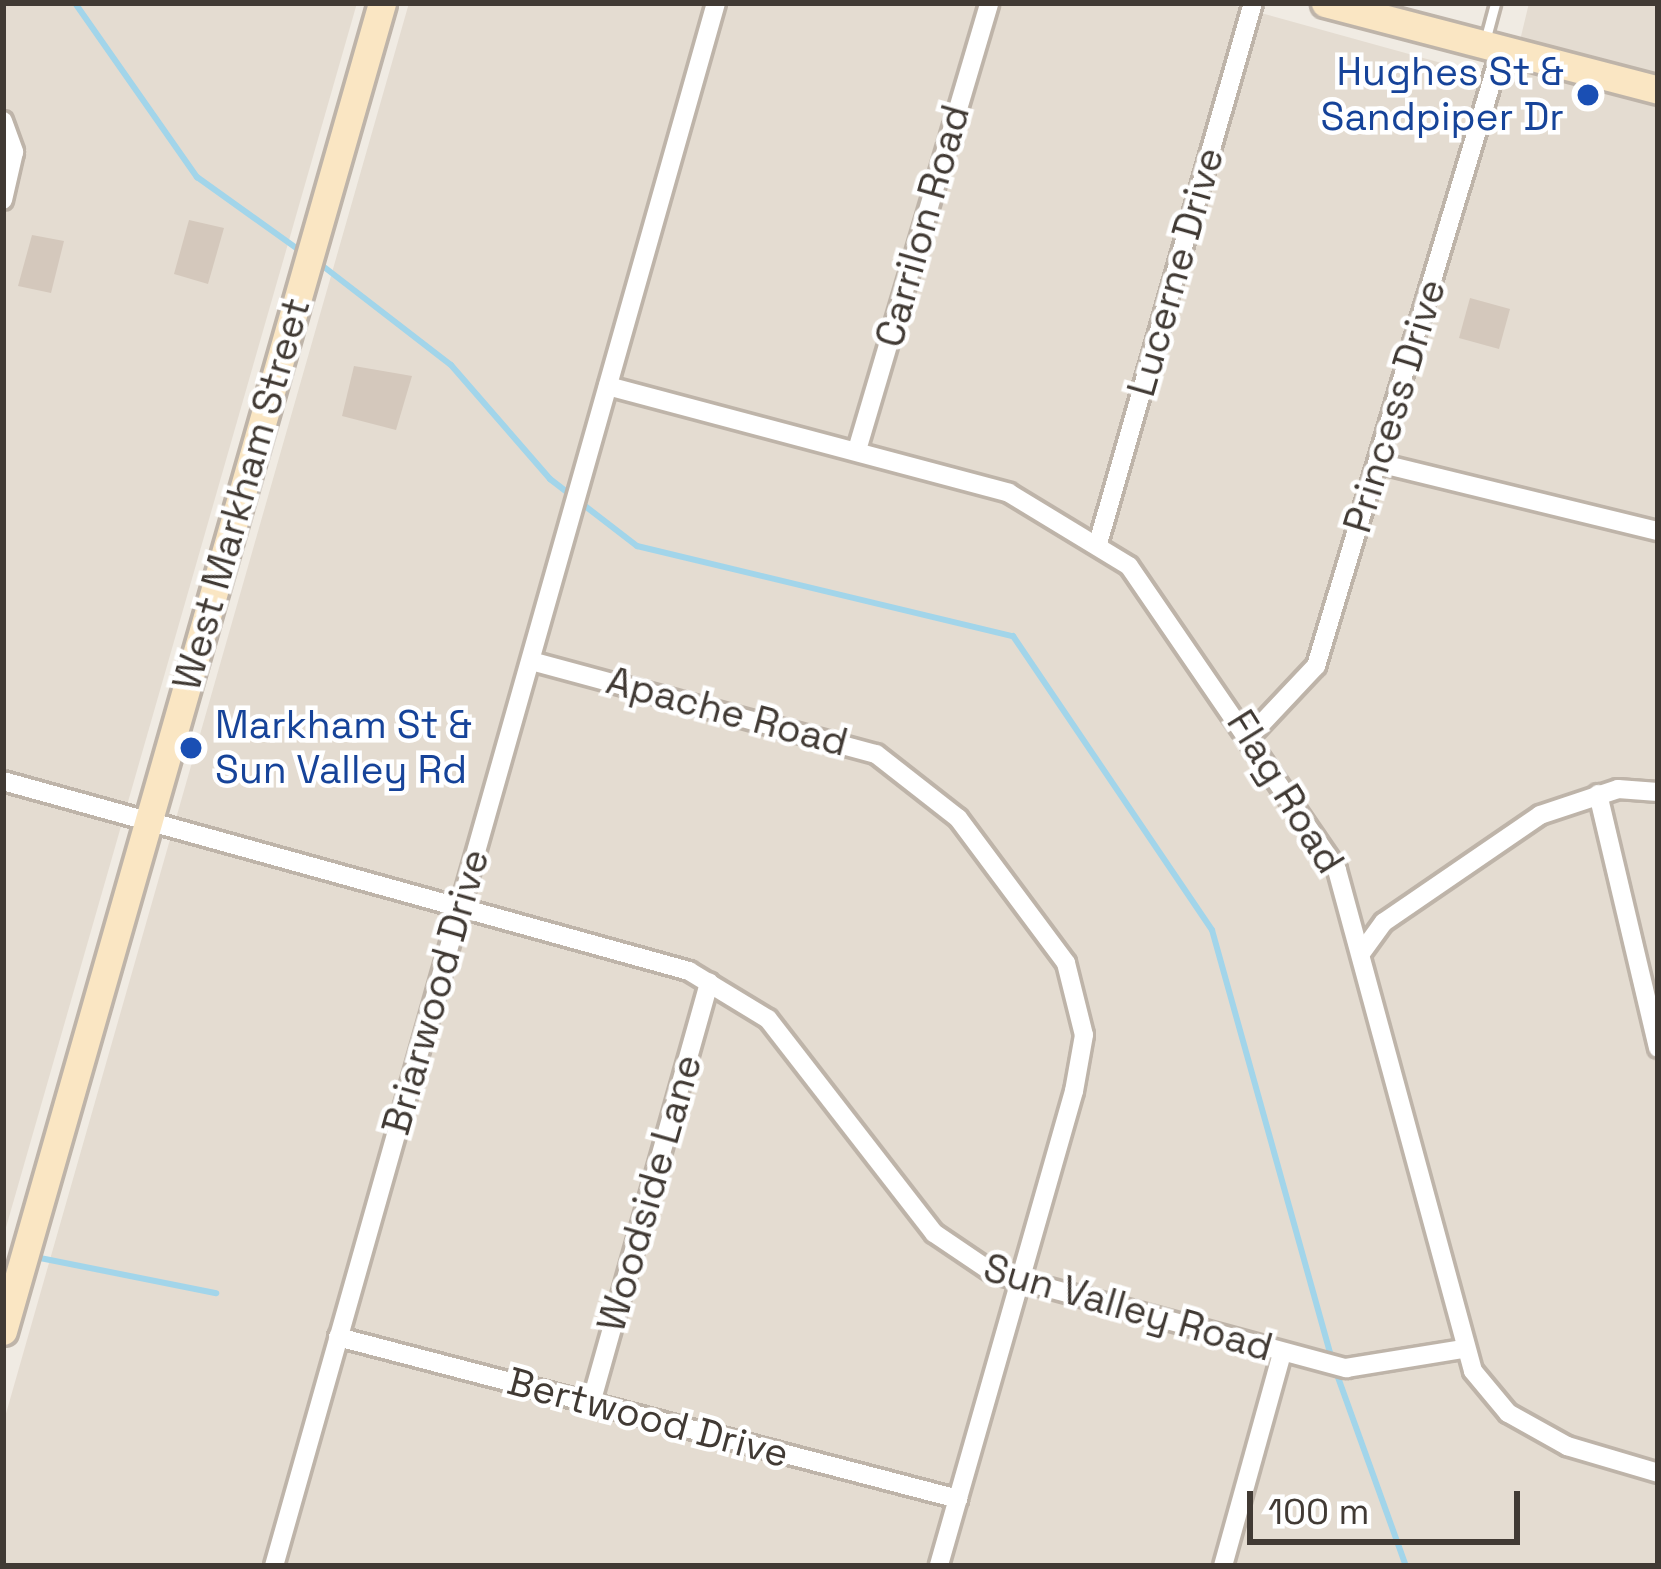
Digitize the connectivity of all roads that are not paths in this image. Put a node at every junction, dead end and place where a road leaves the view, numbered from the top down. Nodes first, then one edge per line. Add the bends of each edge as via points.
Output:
1 (382, 3) edge
2 (716, 3) edge
3 (989, 3) edge
4 (1253, 3) edge
5 (1325, 3) edge
6 (1495, 3) edge
7 (1492, 49) junction
8 (1658, 90) edge
9 (5, 123) edge
10 (3, 200) edge
11 (608, 386) junction
12 (857, 450) junction
13 (1378, 463) junction
14 (1658, 531) edge
15 (1099, 540) junction
16 (531, 661) junction
17 (1249, 737) junction
18 (3, 781) edge
19 (1658, 791) edge
20 (1598, 794) junction
21 (148, 820) junction
22 (460, 908) junction
23 (1362, 952) junction
24 (709, 982) junction
25 (1658, 1048) edge
26 (1021, 1284) junction
27 (3, 1331) edge
28 (338, 1337) junction
29 (1463, 1349) junction
30 (1282, 1353) junction
31 (591, 1403) junction
32 (1658, 1473) edge
33 (958, 1499) junction
34 (274, 1566) edge
35 (939, 1566) edge
36 (1223, 1566) edge

1 - 21 main road, West Markham Street
2 - 11 street, Briarwood Drive
3 - 12 street, Carrilon Road
4 - 15 street, Lucerne Drive
5 - 7 main road
6 - 7 lane
7 - 8 main road
7 - 13 street, Princess Drive
9 - 10 street via 14,152
11 - 12 street, Flag Road
11 - 16 street, Briarwood Drive
12 - 15 street, Flag Road via 1009,493
13 - 14 street
13 - 17 street, Princess Drive via 1316,666
15 - 17 street, Flag Road via 1178,627
16 - 22 street, Briarwood Drive
16 - 26 street, Apache Road via 876,754 934,794 981,844 1066,963 1083,1023 1074,1091
17 - 23 street, Flag Road via 1322,839
18 - 21 street, Sun Valley Road
19 - 20 street
20 - 23 street via 1540,815 1384,922
20 - 25 street
21 - 22 street, Sun Valley Road
21 - 27 main road, West Markham Street
22 - 24 street, Sun Valley Road
22 - 28 street, Briarwood Drive
23 - 29 street, Flag Road
24 - 26 street, Sun Valley Road via 790,1043 934,1233 965,1260
24 - 31 street, Woodside Lane
26 - 30 street, Sun Valley Road
26 - 33 street, Apache Road
28 - 31 street, Bertwood Drive
28 - 34 street, Briarwood Drive
29 - 30 street, Sun Valley Road via 1346,1368
29 - 32 street, Flag Road via 1508,1413 1568,1446
30 - 36 street
31 - 33 street, Bertwood Drive
33 - 35 street, Apache Road

